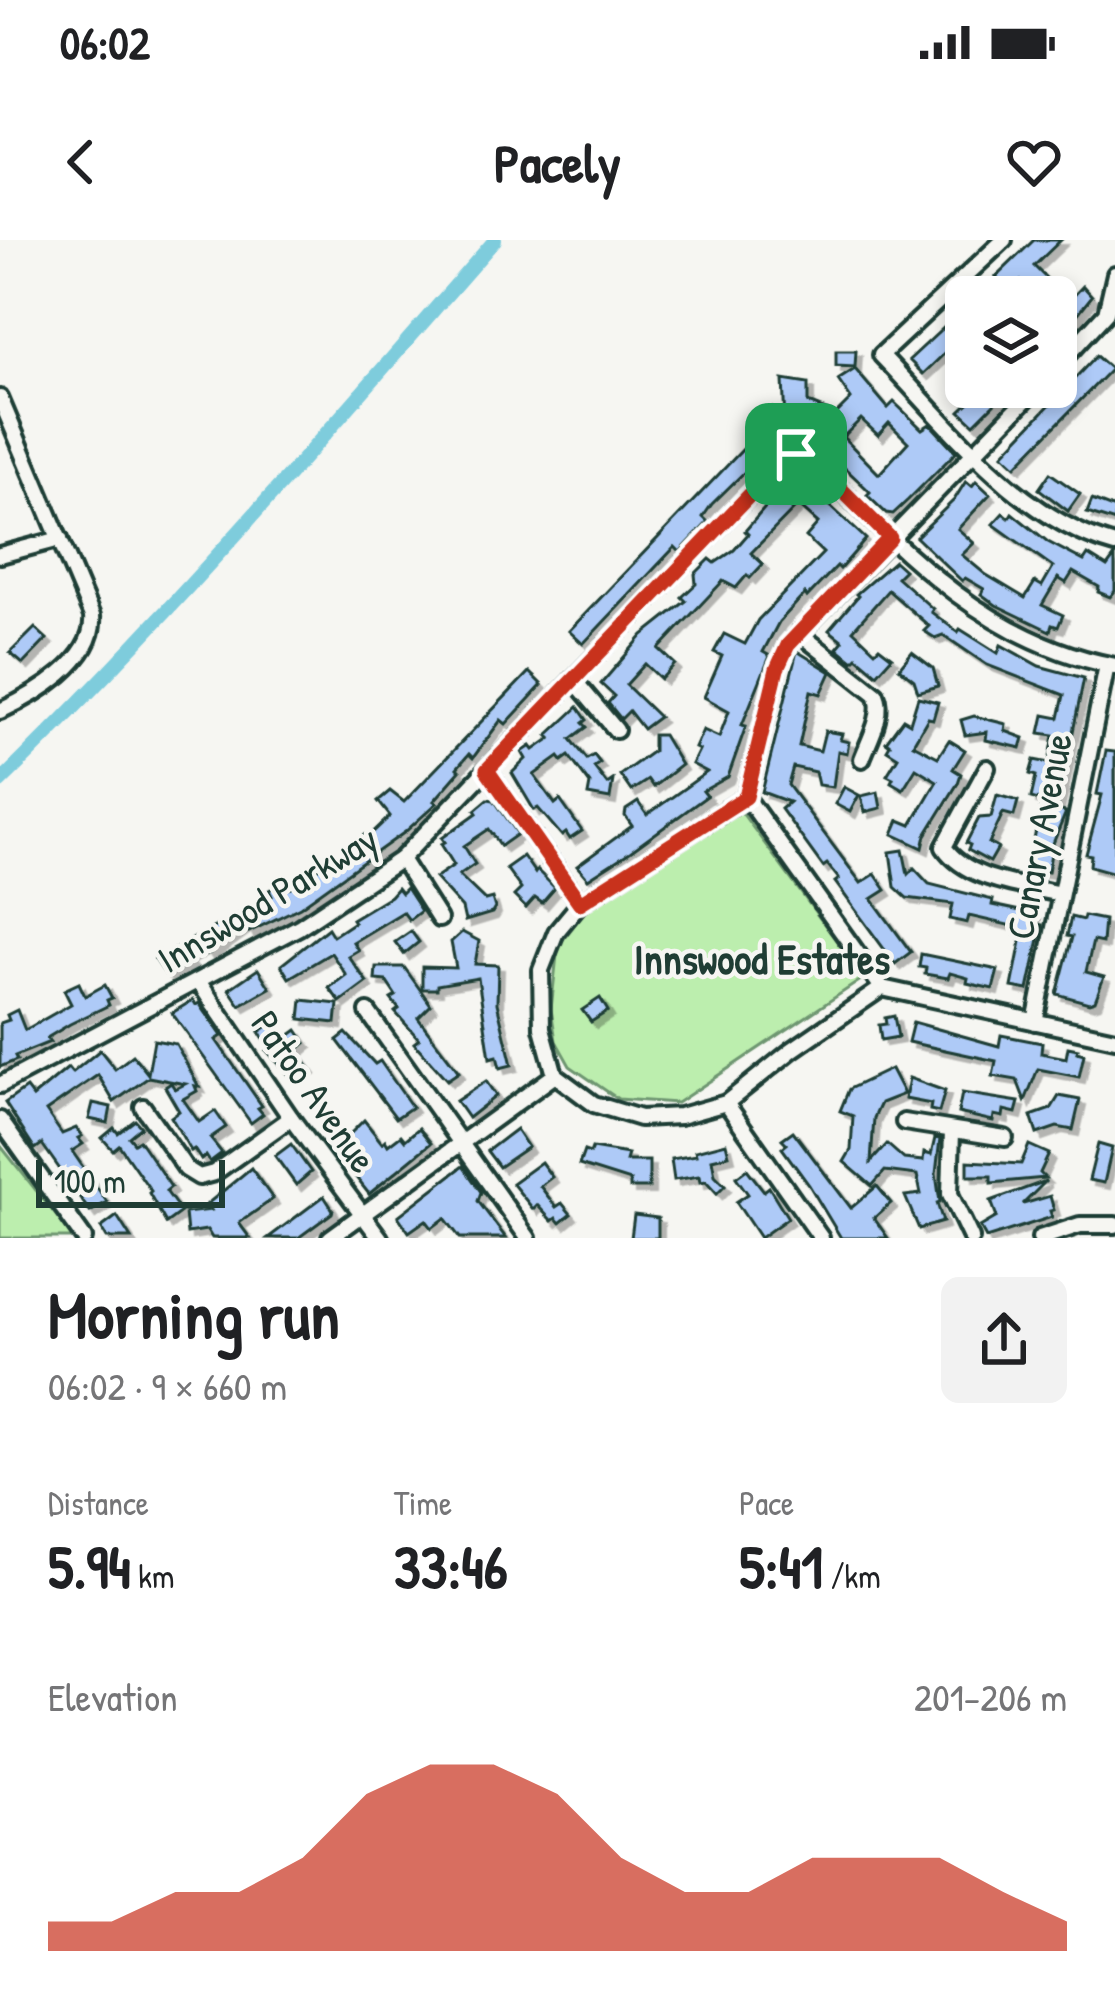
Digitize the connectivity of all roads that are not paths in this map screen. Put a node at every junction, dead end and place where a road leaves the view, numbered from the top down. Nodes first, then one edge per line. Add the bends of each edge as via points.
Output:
1 (1004, 240) edge
2 (1115, 274) edge
3 (1111, 316) edge
4 (1077, 348) edge
5 (2, 406) edge
6 (1018, 408) edge
7 (976, 454) junction
8 (890, 538) junction
9 (60, 539) junction
10 (1115, 544) edge
11 (0, 555) edge
12 (799, 633) junction
13 (1111, 665) edge
14 (573, 679) junction
15 (0, 710) edge
16 (616, 730) dead end
17 (862, 759) dead end
18 (987, 768) dead end
19 (487, 770) junction
20 (746, 797) junction
21 (401, 859) junction
22 (1060, 894) junction
23 (580, 903) junction
24 (439, 919) dead end
25 (198, 981) junction
26 (882, 988) junction
27 (368, 1012) dead end
28 (1035, 1022) junction
29 (1115, 1039) edge
30 (555, 1075) junction
31 (0, 1085) edge
32 (726, 1102) junction
33 (142, 1107) dead end
34 (292, 1118) junction
35 (0, 1120) edge
36 (904, 1123) dead end
37 (952, 1131) junction
38 (1005, 1138) dead end
39 (460, 1147) junction
40 (364, 1215) junction
41 (1115, 1226) edge
42 (813, 1236) edge
43 (84, 1238) edge
44 (330, 1238) edge
45 (380, 1238) edge
46 (528, 1238) edge
47 (971, 1238) edge
48 (1040, 1238) edge

1 - 7 street via 881,355
2 - 3 street
3 - 4 street
5 - 9 street
6 - 7 street
7 - 8 street
7 - 10 street via 1031,505
8 - 12 street
8 - 13 street, Innswood Parkway via 1014,634
8 - 14 street, Innswood Parkway via 808,456 785,458
9 - 11 street
9 - 15 street via 94,632 32,697
12 - 17 street via 876,694 878,716
12 - 20 street via 777,669
13 - 22 street, Canary Avenue
14 - 16 street
14 - 19 street, Innswood Parkway
18 - 22 street via 944,847 986,877
19 - 21 street, Innswood Parkway
19 - 23 street
20 - 23 street
20 - 26 street
21 - 24 street
21 - 25 street, Innswood Parkway
22 - 28 street, Canary Avenue
23 - 30 street via 556,932 541,970 542,1028
25 - 31 street, Innswood Parkway
25 - 34 street, Patoo Avenue
26 - 28 street
26 - 32 street
27 - 39 street
28 - 29 street
30 - 32 street via 594,1104 640,1118
30 - 39 street
32 - 42 street
33 - 34 street via 199,1177
34 - 40 street, Patoo Avenue
35 - 43 street
36 - 37 street
37 - 38 street
37 - 47 street via 950,1194
39 - 40 street
39 - 46 street
40 - 44 street
40 - 45 street, Patoo Avenue
41 - 48 street via 1080,1225

